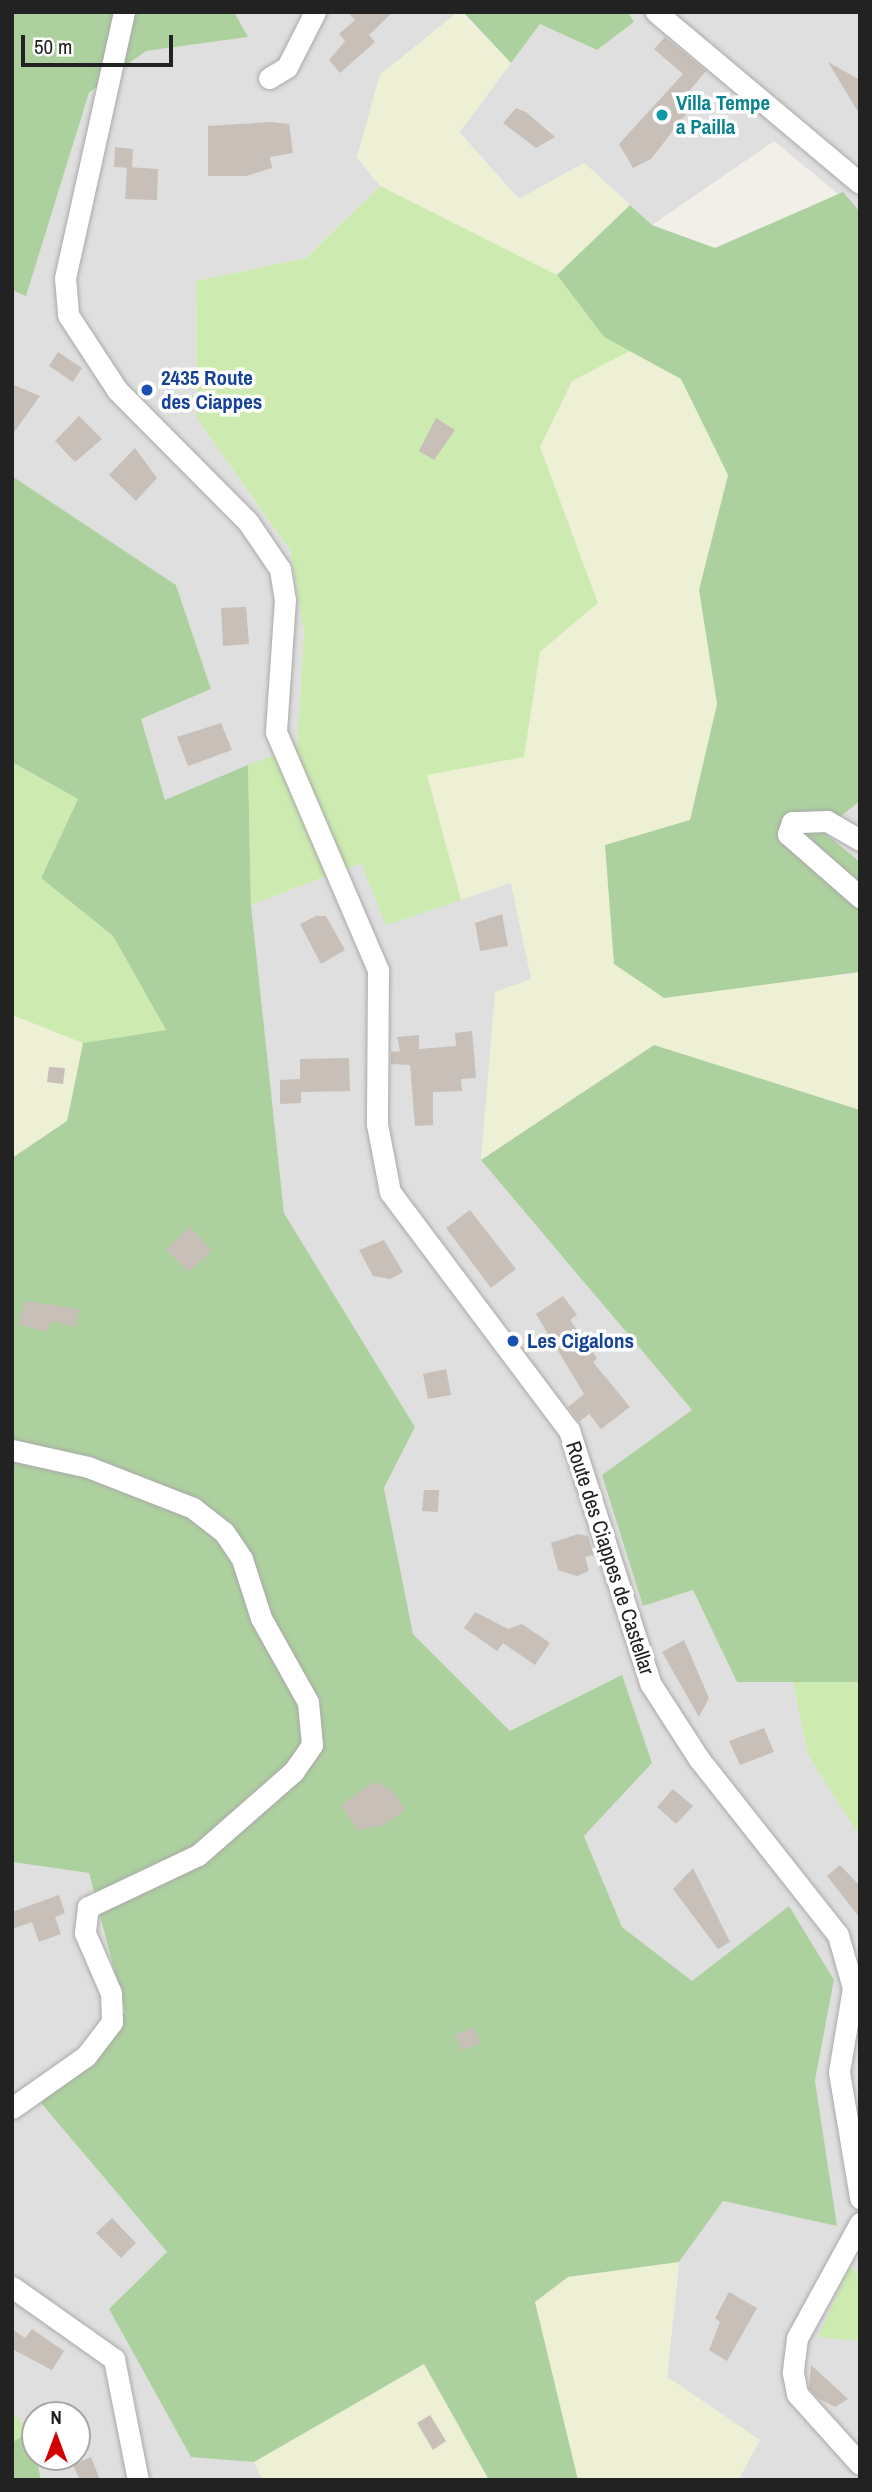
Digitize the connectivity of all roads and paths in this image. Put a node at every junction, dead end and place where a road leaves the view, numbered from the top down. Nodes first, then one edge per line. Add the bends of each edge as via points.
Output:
1 (124, 12) edge
2 (315, 12) edge
3 (656, 12) edge
4 (269, 78) dead end
5 (860, 183) edge
6 (860, 840) edge
7 (860, 897) edge
8 (12, 1450) edge
9 (853, 2105) edge
10 (12, 2108) edge
11 (860, 2198) edge
12 (860, 2223) edge
13 (12, 2287) edge
14 (860, 2464) edge
15 (138, 2480) edge

1 - 9 street, Route des Ciappes de Castellar via 65,278 68,315 117,390 248,522 280,569 285,599 276,732 378,970 377,1124 390,1192 569,1430 650,1682 699,1759 838,1935 853,1988 839,2072
2 - 4 street via 292,60
3 - 5 street
6 - 7 street via 827,821 792,822 788,834
8 - 10 street via 88,1467 167,1497 224,1532 242,1559 261,1618 307,1702 312,1745 294,1771 198,1855 88,1908 85,1933 111,1993 112,2022 86,2056
9 - 11 street, Route des Ciappes de Castellar
12 - 14 street via 797,2338 793,2373 797,2394
13 - 15 street via 114,2359

